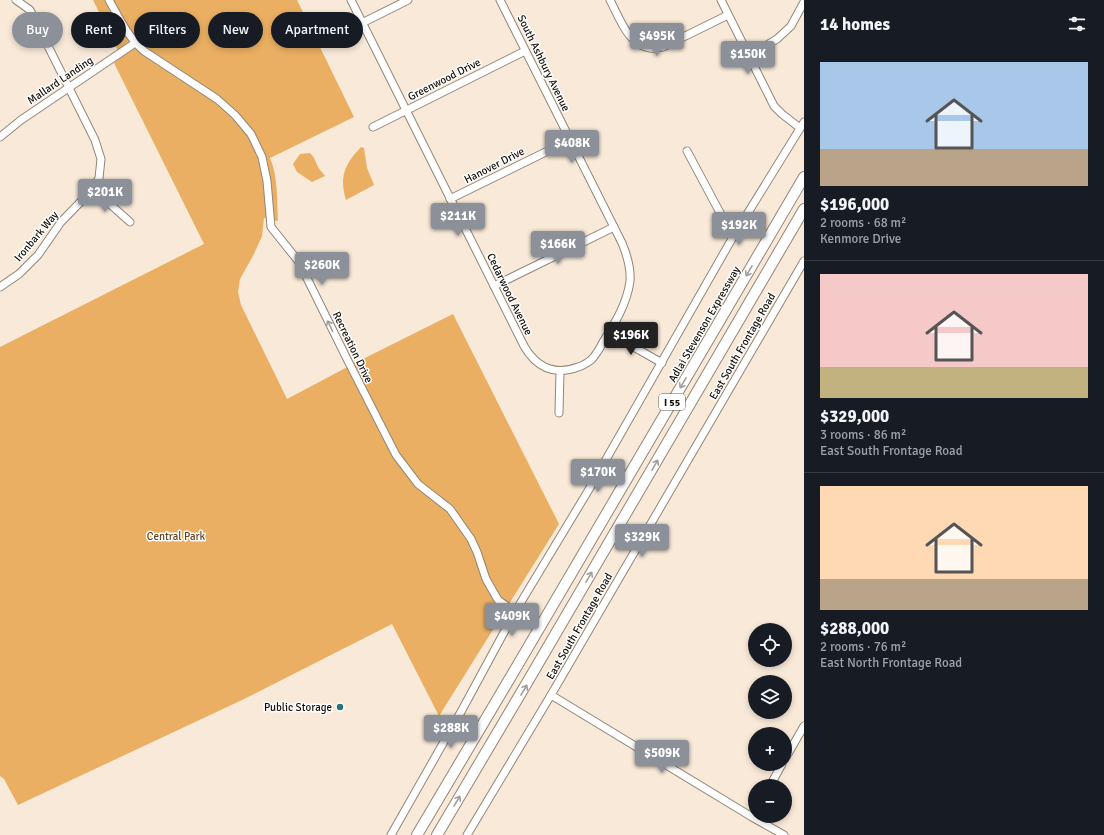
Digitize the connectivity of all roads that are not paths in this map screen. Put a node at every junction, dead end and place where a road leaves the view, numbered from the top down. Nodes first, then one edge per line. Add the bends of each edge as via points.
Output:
1 (16, 0) edge
2 (109, 0) edge
3 (351, 0) edge
4 (408, 0) edge
5 (500, 0) edge
6 (610, 0) edge
7 (721, 0) edge
8 (804, 2) edge
9 (357, 12) edge
10 (728, 15) junction
11 (363, 22) edge
12 (363, 25) edge
13 (134, 42) edge
14 (134, 44) edge
15 (141, 48) edge
16 (525, 51) junction
17 (749, 56) junction
18 (69, 88) junction
19 (406, 110) junction
20 (802, 125) edge
21 (373, 127) dead end
22 (0, 138) edge
23 (570, 140) junction
24 (687, 151) dead end
25 (804, 177) edge
26 (93, 189) junction
27 (450, 199) junction
28 (804, 209) edge
29 (130, 222) dead end
30 (614, 227) junction
31 (733, 237) junction
32 (804, 261) edge
33 (802, 271) edge
34 (494, 286) junction
35 (0, 287) edge
36 (609, 333) junction
37 (662, 363) junction
38 (560, 371) junction
39 (559, 413) dead end
40 (515, 612) junction
41 (551, 695) junction
42 (804, 726) edge
43 (792, 747) edge
44 (748, 811) edge
45 (766, 823) edge
46 (391, 835) edge
47 (416, 835) edge
48 (437, 835) edge
49 (467, 835) edge
50 (784, 835) edge

1 - 18 street, Ironbark Way via 30,10
2 - 13 street, Recreation Drive
3 - 9 street, Cedarwood Avenue
4 - 11 street
5 - 16 street, South Ashbury Avenue
6 - 10 street via 631,37 643,46 651,48 663,47
7 - 10 street
8 - 17 street via 791,26 778,39
10 - 17 street
12 - 19 street, Cedarwood Avenue
14 - 18 street, Mallard Landing
40 -> 15 street, Recreation Drive via 498,600 486,580 471,539 450,509 418,484 396,455 299,262 271,227 262,157 251,134 217,99
16 - 19 street, Greenwood Drive
16 - 23 street, South Ashbury Avenue
17 - 20 street via 774,106 782,114
18 - 22 street, Mallard Landing via 21,120
18 - 26 street, Ironbark Way via 102,159 100,178
19 - 21 street, Greenwood Drive
19 - 27 street, Cedarwood Avenue
20 - 31 street
23 - 27 street, Hanover Drive
23 - 30 street, South Ashbury Avenue
24 - 31 street
25 -> 47 highway, Adlai Stevenson Expressway / I 55
26 - 29 street
26 - 35 street, Ironbark Way via 62,222 38,255 19,274
27 - 34 street, Cedarwood Avenue
48 -> 28 highway, I 55
30 - 34 street
30 - 36 street, South Ashbury Avenue via 627,256 630,281 626,302
31 - 37 street
32 - 33 street, East South Frontage Road
33 - 41 street, East South Frontage Road
34 - 38 street, Cedarwood Avenue via 529,355 544,367
36 - 37 street
36 - 38 street, Cedarwood Avenue via 591,360 582,366
37 - 40 street
38 - 39 street
40 - 46 street
41 - 44 street
41 - 49 street, East South Frontage Road
42 - 43 street
45 - 50 street

